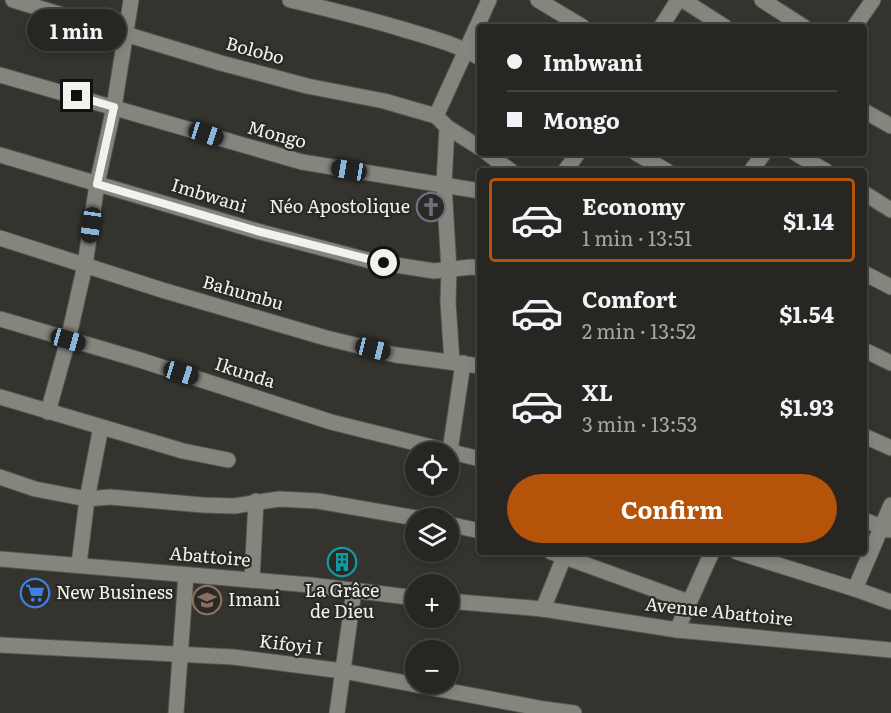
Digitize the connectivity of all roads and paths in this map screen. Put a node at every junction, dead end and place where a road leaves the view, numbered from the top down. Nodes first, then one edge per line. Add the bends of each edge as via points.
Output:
1 (13, 0) edge
2 (131, 0) edge
3 (290, 0) edge
4 (489, 0) edge
5 (538, 0) edge
6 (678, 0) edge
7 (683, 0) edge
8 (762, 0) edge
9 (873, 0) edge
10 (477, 24) edge
11 (578, 24) edge
12 (663, 24) edge
13 (720, 24) edge
14 (799, 24) edge
15 (856, 24) edge
16 (477, 25) edge
17 (125, 34) junction
18 (465, 50) junction
19 (477, 56) edge
20 (0, 75) edge
21 (114, 107) junction
22 (867, 113) edge
23 (442, 121) junction
24 (891, 126) edge
25 (477, 146) edge
26 (0, 155) edge
27 (491, 156) edge
28 (641, 156) edge
29 (800, 156) edge
30 (507, 168) edge
31 (662, 168) edge
32 (821, 168) edge
33 (97, 184) junction
34 (444, 184) junction
35 (477, 190) edge
36 (867, 195) edge
37 (891, 210) edge
38 (0, 238) edge
39 (85, 266) junction
40 (477, 268) edge
41 (449, 270) junction
42 (867, 275) edge
43 (891, 287) edge
44 (0, 318) edge
45 (68, 340) junction
46 (867, 351) edge
47 (458, 362) junction
48 (891, 363) edge
49 (477, 365) edge
50 (0, 397) edge
51 (48, 412) junction
52 (101, 427) junction
53 (867, 437) edge
54 (413, 442) edge
55 (451, 442) edge
56 (891, 448) edge
57 (459, 453) edge
58 (477, 458) edge
59 (228, 460) dead end
60 (0, 477) edge
61 (87, 499) junction
62 (256, 501) junction
63 (891, 505) edge
64 (405, 516) edge
65 (867, 521) edge
66 (459, 527) edge
67 (886, 528) edge
68 (477, 530) edge
69 (560, 555) edge
70 (563, 555) edge
71 (711, 555) edge
72 (747, 555) edge
73 (0, 559) edge
74 (79, 564) junction
75 (186, 575) junction
76 (252, 580) junction
77 (855, 589) junction
78 (354, 590) junction
79 (405, 597) edge
80 (459, 602) edge
81 (689, 602) junction
82 (891, 603) edge
83 (543, 609) junction
84 (677, 630) junction
85 (0, 645) edge
86 (891, 650) edge
87 (182, 653) junction
88 (343, 671) junction
89 (176, 713) edge
90 (337, 713) edge
91 (574, 713) edge

1 - 17 street, Bolobo
2 - 17 street
3 - 18 street via 351,14
4 - 10 street
5 - 11 street
6 - 12 street
7 - 13 street
8 - 14 street
9 - 15 street
16 - 18 street
17 - 21 street
17 - 23 street, Bolobo via 307,86 384,101
18 - 19 street
18 - 23 street
20 - 21 street, Mongo
21 - 33 street
21 - 34 street, Mongo via 302,162
22 - 24 street
23 - 25 street, Bolobo
23 - 34 street
26 - 33 street, Imbwani
27 - 30 street
28 - 31 street
29 - 32 street
33 - 39 street
33 - 41 street, Imbwani via 371,261
34 - 35 street, Mongo
34 - 41 street
36 - 37 street
38 - 39 street, Bahumbu
39 - 45 street
39 - 47 street, Bahumbu via 326,338 396,355
40 - 41 street, Imbwani
41 - 47 street via 448,302
42 - 43 street
44 - 45 street, Ikunda
45 - 51 street
45 - 54 street, Ikunda via 331,422
46 - 48 street
47 - 49 street, Bahumbu
47 - 55 street
50 - 51 street
51 - 52 street
52 - 59 street
52 - 61 street
53 - 56 street
57 - 58 street, Ikunda
60 - 61 street via 35,489
61 - 62 street via 110,497 234,506
61 - 74 street
62 - 64 street via 318,501
62 - 76 street
63 - 67 street
65 - 67 street
66 - 68 street
67 - 77 street
69 - 83 street
70 - 81 street
71 - 81 street
72 - 77 street
73 - 74 street, Abattoire
74 - 75 street, Abattoire
75 - 76 street, Abattoire
75 - 87 street
76 - 78 street, Abattoire
77 - 82 street
78 - 79 street, Abattoire
78 - 88 street
80 - 83 street
81 - 84 street
83 - 84 street, Avenue Abattoire
84 - 86 street, Avenue Abattoire
85 - 87 street, Kifoyi I
87 - 88 street, Kifoyi I
87 - 89 street
88 - 90 street
88 - 91 street, Kifoyi I

